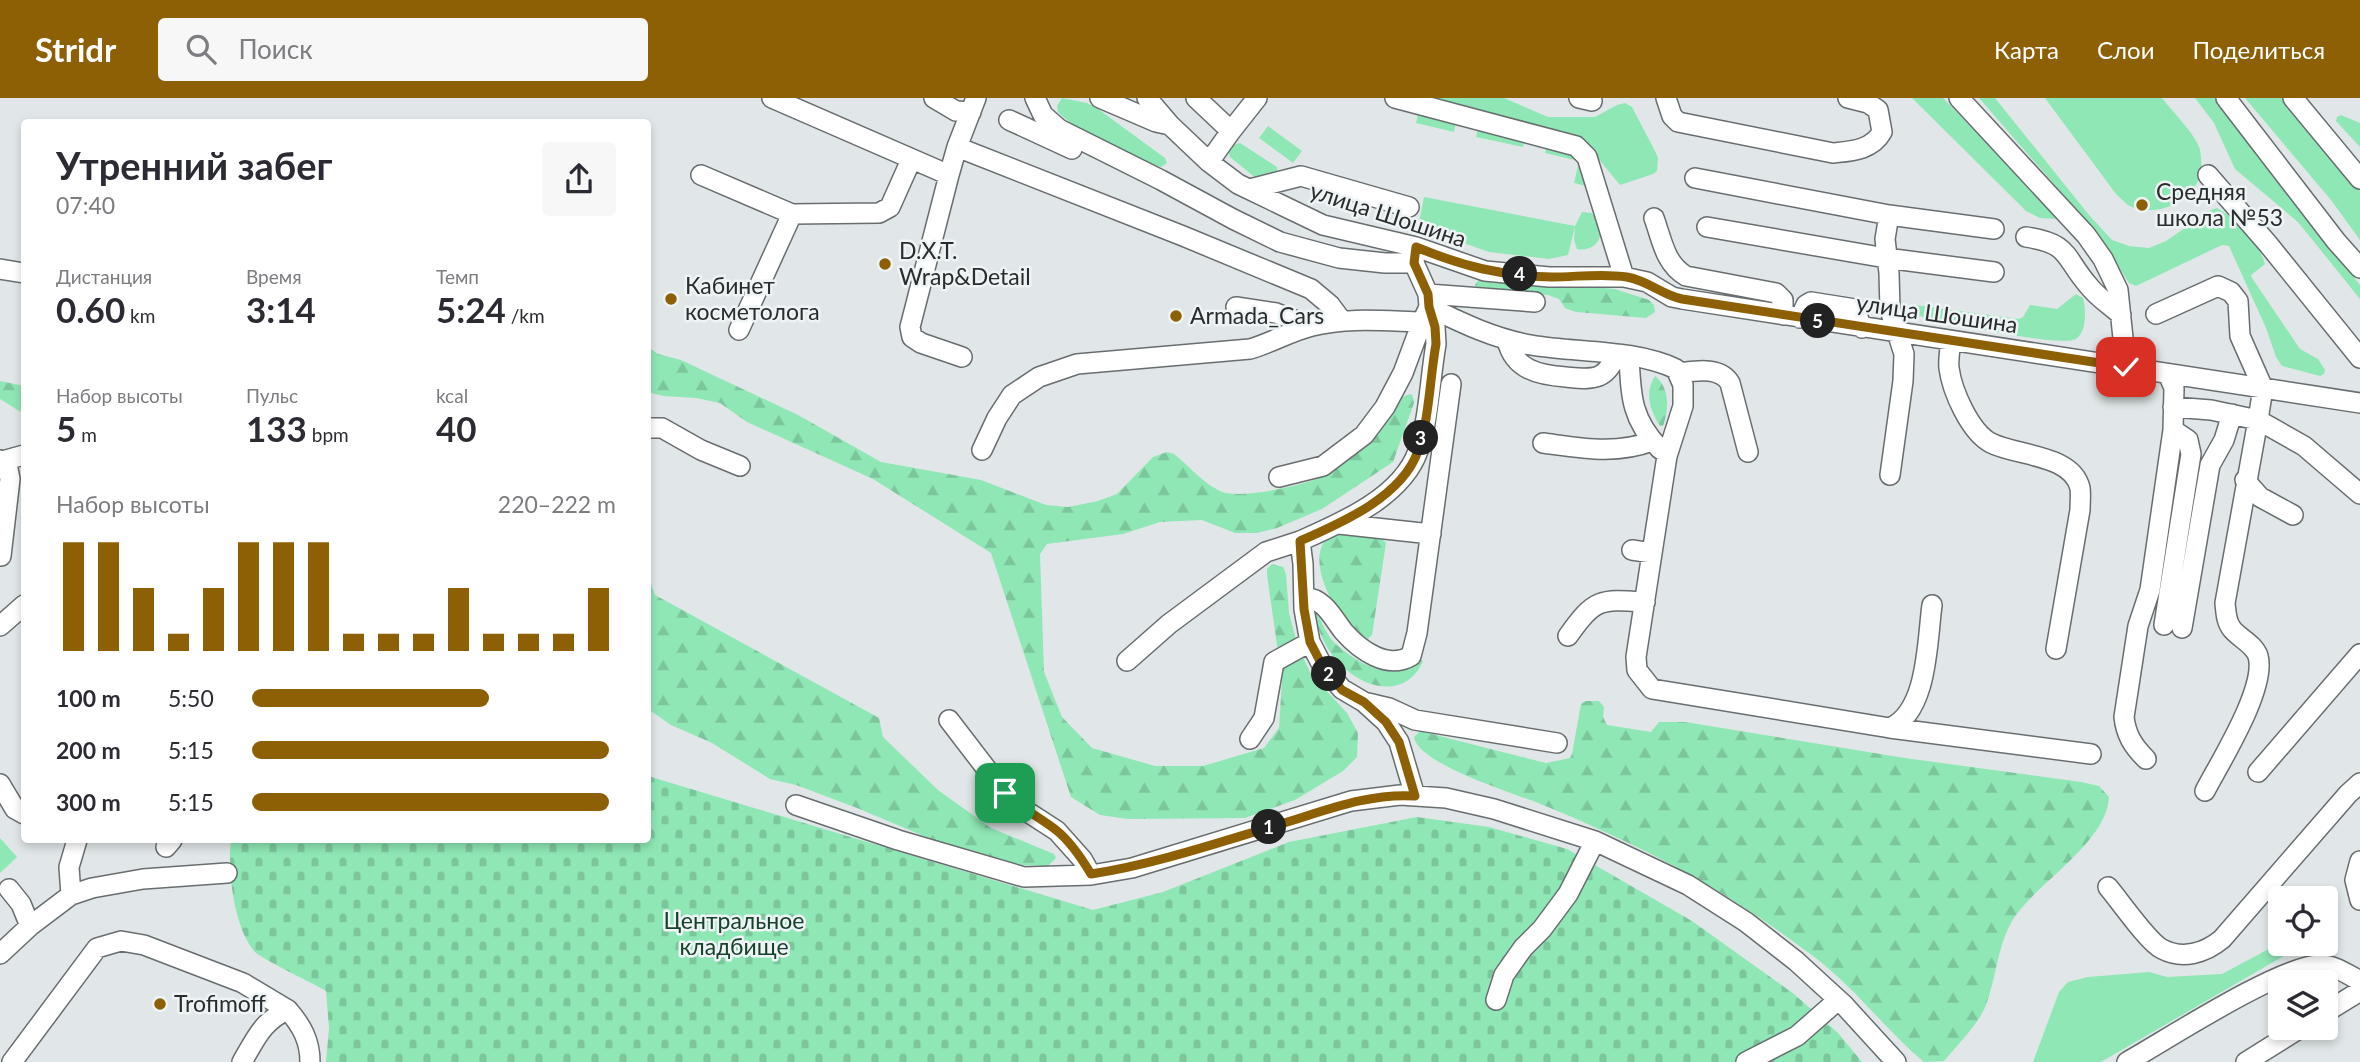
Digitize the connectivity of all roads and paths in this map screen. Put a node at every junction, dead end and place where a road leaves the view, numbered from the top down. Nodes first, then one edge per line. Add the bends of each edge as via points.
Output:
1 (772, 98) edge
2 (934, 98) edge
3 (1035, 98) edge
4 (1100, 98) edge
5 (1147, 98) edge
6 (1196, 98) edge
7 (1257, 98) edge
8 (1395, 98) edge
9 (1666, 98) edge
10 (1848, 98) edge
11 (1959, 98) edge
12 (2226, 98) edge
13 (2292, 98) edge
14 (973, 105) edge
15 (1009, 120) dead end
16 (1170, 125) junction
17 (1231, 131) junction
18 (1093, 146) junction
19 (957, 147) junction
20 (911, 160) junction
21 (1209, 162) junction
22 (701, 175) dead end
23 (949, 175) junction
24 (2208, 175) dead end
25 (1695, 178) dead end
26 (2360, 180) edge
27 (1250, 190) junction
28 (1409, 207) dead end
29 (792, 214) junction
30 (1889, 215) junction
31 (1654, 218) dead end
32 (1707, 227) dead end
33 (1994, 229) dead end
34 (2026, 237) dead end
35 (1415, 255) junction
36 (1886, 258) junction
37 (2360, 268) edge
38 (0, 270) edge
39 (1994, 272) dead end
40 (21, 273) edge
41 (1624, 277) junction
42 (1535, 302) dead end
43 (1236, 307) dead end
44 (1426, 308) junction
45 (2156, 314) dead end
46 (2120, 315) junction
47 (1791, 317) junction
48 (1342, 321) junction
49 (1310, 326) junction
50 (739, 330) dead end
51 (1898, 333) junction
52 (1507, 340) junction
53 (1951, 341) junction
54 (1623, 356) junction
55 (962, 357) dead end
56 (2360, 358) edge
57 (2126, 367) junction
58 (1678, 373) junction
59 (2168, 374) junction
60 (1451, 384) dead end
61 (2263, 388) junction
62 (2360, 403) edge
63 (2173, 407) junction
64 (2232, 414) junction
65 (2258, 420) junction
66 (651, 428) edge
67 (2173, 430) junction
68 (1652, 441) junction
69 (1543, 443) dead end
70 (982, 450) dead end
71 (1748, 452) dead end
72 (21, 456) edge
73 (1667, 456) junction
74 (1, 460) edge
75 (740, 466) dead end
76 (1891, 475) dead end
77 (1279, 477) dead end
78 (2245, 480) junction
79 (2360, 494) edge
80 (2293, 515) dead end
81 (1339, 524) junction
82 (1431, 534) junction
83 (1300, 541) junction
84 (1632, 550) dead end
85 (1653, 553) junction
86 (1, 556) edge
87 (1304, 597) junction
88 (1645, 602) junction
89 (1932, 605) dead end
90 (21, 608) edge
91 (0, 626) edge
92 (1568, 636) dead end
93 (1310, 642) junction
94 (2056, 649) dead end
95 (2360, 654) edge
96 (1127, 661) dead end
97 (1364, 702) junction
98 (949, 720) dead end
99 (1890, 728) junction
100 (1250, 739) dead end
101 (1557, 743) dead end
102 (2091, 754) dead end
103 (2146, 759) dead end
104 (2258, 772) dead end
105 (2360, 783) edge
106 (0, 784) edge
107 (2205, 791) dead end
108 (1415, 796) junction
109 (796, 805) dead end
110 (21, 812) edge
111 (1595, 841) junction
112 (76, 843) edge
113 (2360, 862) edge
114 (227, 873) dead end
115 (1091, 874) junction
116 (2108, 887) dead end
117 (9, 889) dead end
118 (71, 895) junction
119 (2360, 900) edge
120 (30, 926) junction
121 (0, 954) edge
122 (2360, 981) edge
123 (2360, 991) edge
124 (1496, 1000) dead end
125 (1838, 1000) junction
126 (2338, 1005) edge
127 (288, 1010) junction
128 (2281, 1040) edge
129 (12, 1062) edge
130 (242, 1062) edge
131 (310, 1062) edge
132 (1746, 1062) edge
133 (1896, 1062) edge
134 (2127, 1062) edge
135 (2246, 1062) edge

1 - 20 street
2 - 14 street via 956,111
3 - 18 street via 1043,115 1059,130
4 - 16 street, улица Шошина
5 - 16 street, улица Шошина
6 - 17 street
7 - 17 street
8 - 41 street via 1576,146 1587,157
9 - 10 street via 1678,122 1833,153 1872,144 1882,132 1878,110
11 - 46 street via 2086,235 2118,290
12 - 37 street
13 - 26 street
14 - 19 street
15 - 18 street via 1074,149
16 - 21 street, улица Шошина
17 - 21 street
18 - 35 street via 1280,242 1339,258 1385,263
19 - 23 street
19 - 48 street via 1311,289
20 - 23 street
20 - 29 street via 890,207 879,213
21 - 27 street, улица Шошина
22 - 29 street
23 - 55 street via 910,327 912,337 920,343
24 - 56 street
25 - 30 street
27 - 28 street via 1301,176
27 - 35 street, улица Шошина via 1323,225
29 - 50 street
30 - 33 street
30 - 36 street
31 - 47 street via 1675,270 1776,293
32 - 36 street
34 - 46 street via 2046,240 2065,251 2086,284
35 - 41 street, улица Шошина via 1485,271
35 - 44 street
36 - 39 street
36 - 51 street via 1890,310
38 - 40 street
41 - 47 street, улица Шошина via 1647,282 1672,297
42 - 44 street
43 - 49 street via 1276,313
44 - 48 street
44 - 52 street
44 - 77 street via 1403,373 1364,435 1323,466
44 - 81 street via 1435,327 1436,344 1419,450 1398,484
45 - 61 street via 2218,286 2231,292 2238,301 2240,336
46 - 57 street
47 - 51 street, улица Шошина
48 - 49 street
49 - 70 street via 1250,349 1077,364 1039,377 1012,395
51 - 53 street, улица Шошина
51 - 76 street via 1904,354 1903,381
52 - 54 street
52 - 54 street via 1516,361 1542,375 1597,377
53 - 57 street, улица Шошина
53 - 94 street via 1949,368 1978,434 1992,443 2059,463 2080,488
54 - 58 street via 1663,363
54 - 68 street via 1634,411
57 - 59 street, улица Шошина
58 - 71 street via 1698,370 1726,377
58 - 73 street via 1684,385 1684,406
59 - 61 street, улица Шошина
59 - 63 street via 2174,388
60 - 82 street
61 - 62 street, улица Шошина
61 - 65 street
63 - 64 street
63 - 67 street
64 - 65 street
64 - 67 street via 2210,465 2173,626 2192,454 2188,440
65 - 78 street
65 - 79 street via 2304,446
66 - 75 street via 662,428
67 - 103 street via 2150,590 2138,626 2124,717 2131,741
68 - 69 street via 1615,450
68 - 73 street
72 - 74 street
73 - 85 street
74 - 86 street via 10,479
78 - 80 street via 2260,497
78 - 107 street via 2225,603 2231,628 2258,656 2258,673 2245,715
81 - 82 street
81 - 83 street
82 - 87 street via 1413,653 1406,659 1376,657 1345,632 1324,605
83 - 87 street
83 - 96 street via 1266,552
84 - 85 street
85 - 88 street
87 - 93 street
88 - 92 street via 1605,600 1583,614
88 - 99 street via 1637,670 1652,689
89 - 99 street via 1918,694 1906,716
90 - 91 street
93 - 97 street via 1342,690
93 - 100 street via 1274,662 1264,718
95 - 104 street
97 - 101 street via 1415,720
97 - 108 street via 1399,742
98 - 115 street via 1005,793 1057,831
99 - 102 street
105 - 116 street via 2208,950 2192,954 2161,949
106 - 110 street
108 - 111 street via 1494,809
108 - 115 street via 1351,801 1132,868
109 - 115 street via 1024,877
111 - 124 street via 1567,894 1504,975
111 - 125 street via 1688,885 1746,922
112 - 118 street via 69,867
113 - 119 street via 2355,880
114 - 118 street via 143,879
117 - 120 street
118 - 120 street
120 - 121 street
122 - 134 street via 2337,968 2300,969 2262,985
123 - 126 street
125 - 132 street via 1797,1036
125 - 133 street
127 - 129 street via 243,983 144,945 121,941 97,948
127 - 130 street via 273,1016
127 - 131 street via 304,1031
128 - 135 street

